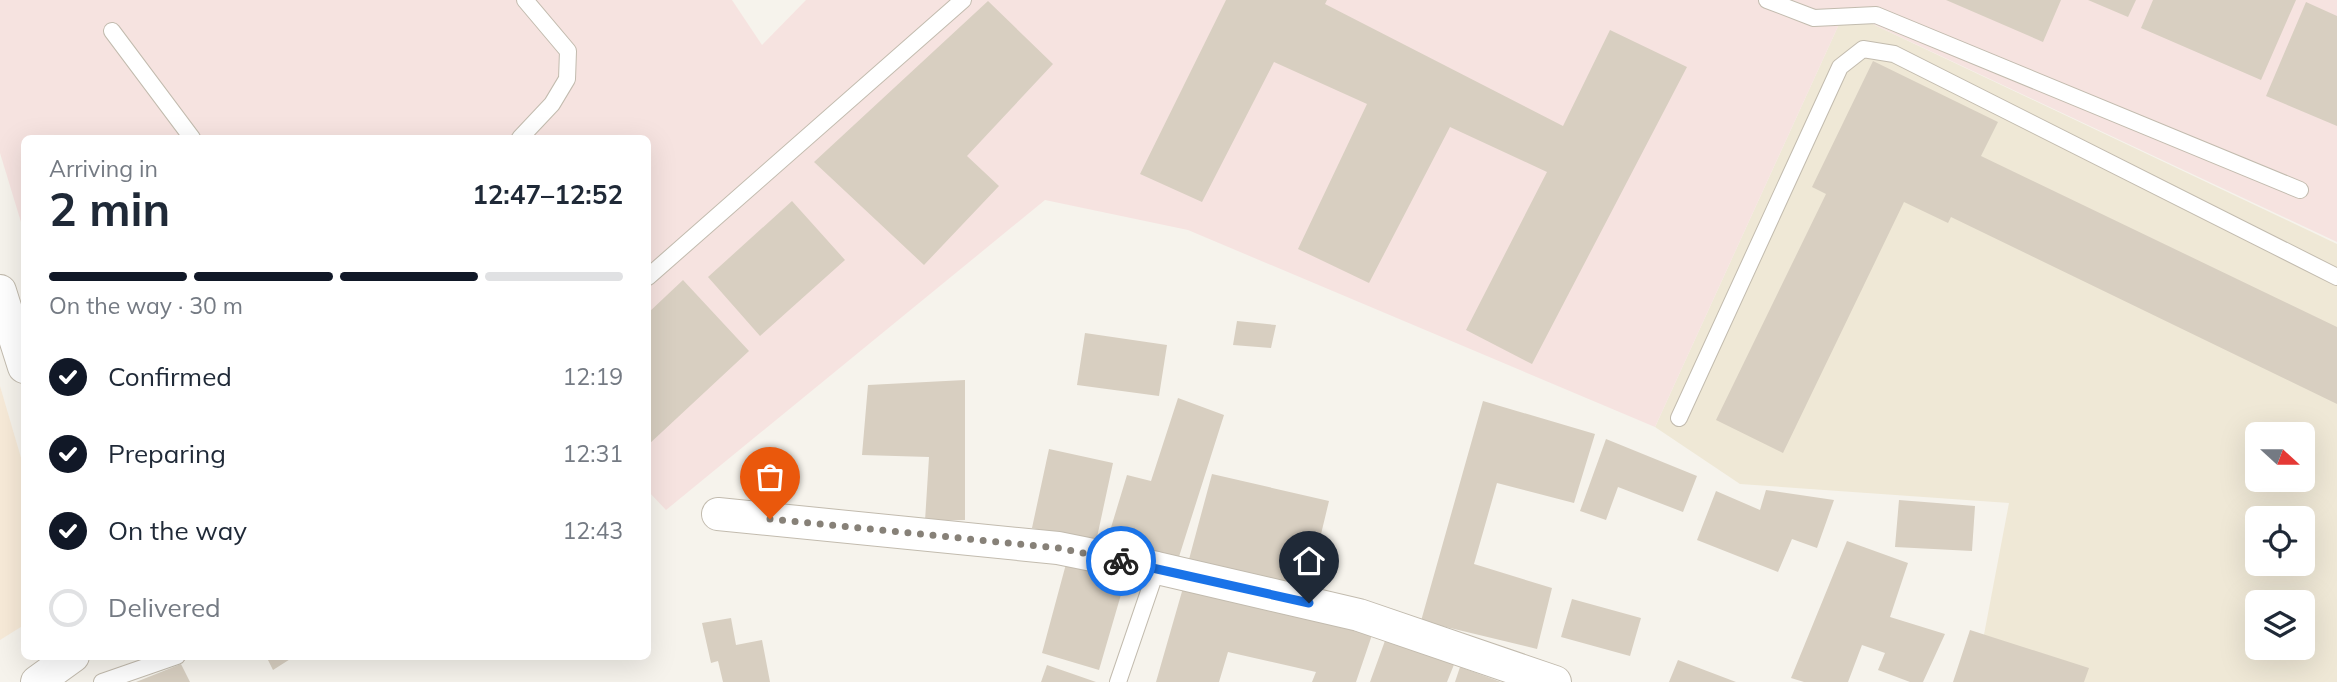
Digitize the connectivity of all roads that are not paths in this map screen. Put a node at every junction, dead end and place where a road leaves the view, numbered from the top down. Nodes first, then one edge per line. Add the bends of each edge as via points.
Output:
1 (525, 0) edge
2 (963, 0) edge
3 (1767, 0) edge
4 (112, 31) dead end
5 (190, 135) edge
6 (523, 135) edge
7 (2300, 190) dead end
8 (651, 274) edge
9 (2337, 277) edge
10 (0, 291) edge
11 (21, 358) edge
12 (1679, 418) dead end
13 (718, 514) dead end
14 (1157, 568) junction
15 (67, 660) edge
16 (165, 660) edge
17 (37, 682) edge
18 (102, 682) edge
19 (1118, 682) edge
20 (1555, 682) edge

1 - 6 lane via 568,51 567,79 552,104
2 - 8 lane
3 - 7 lane via 1814,18 1876,15
4 - 5 lane
9 - 12 lane via 1894,54 1863,49 1840,67
10 - 11 street
13 - 14 street via 1059,548
14 - 19 lane
14 - 20 street via 1359,615
15 - 17 street
16 - 18 lane

